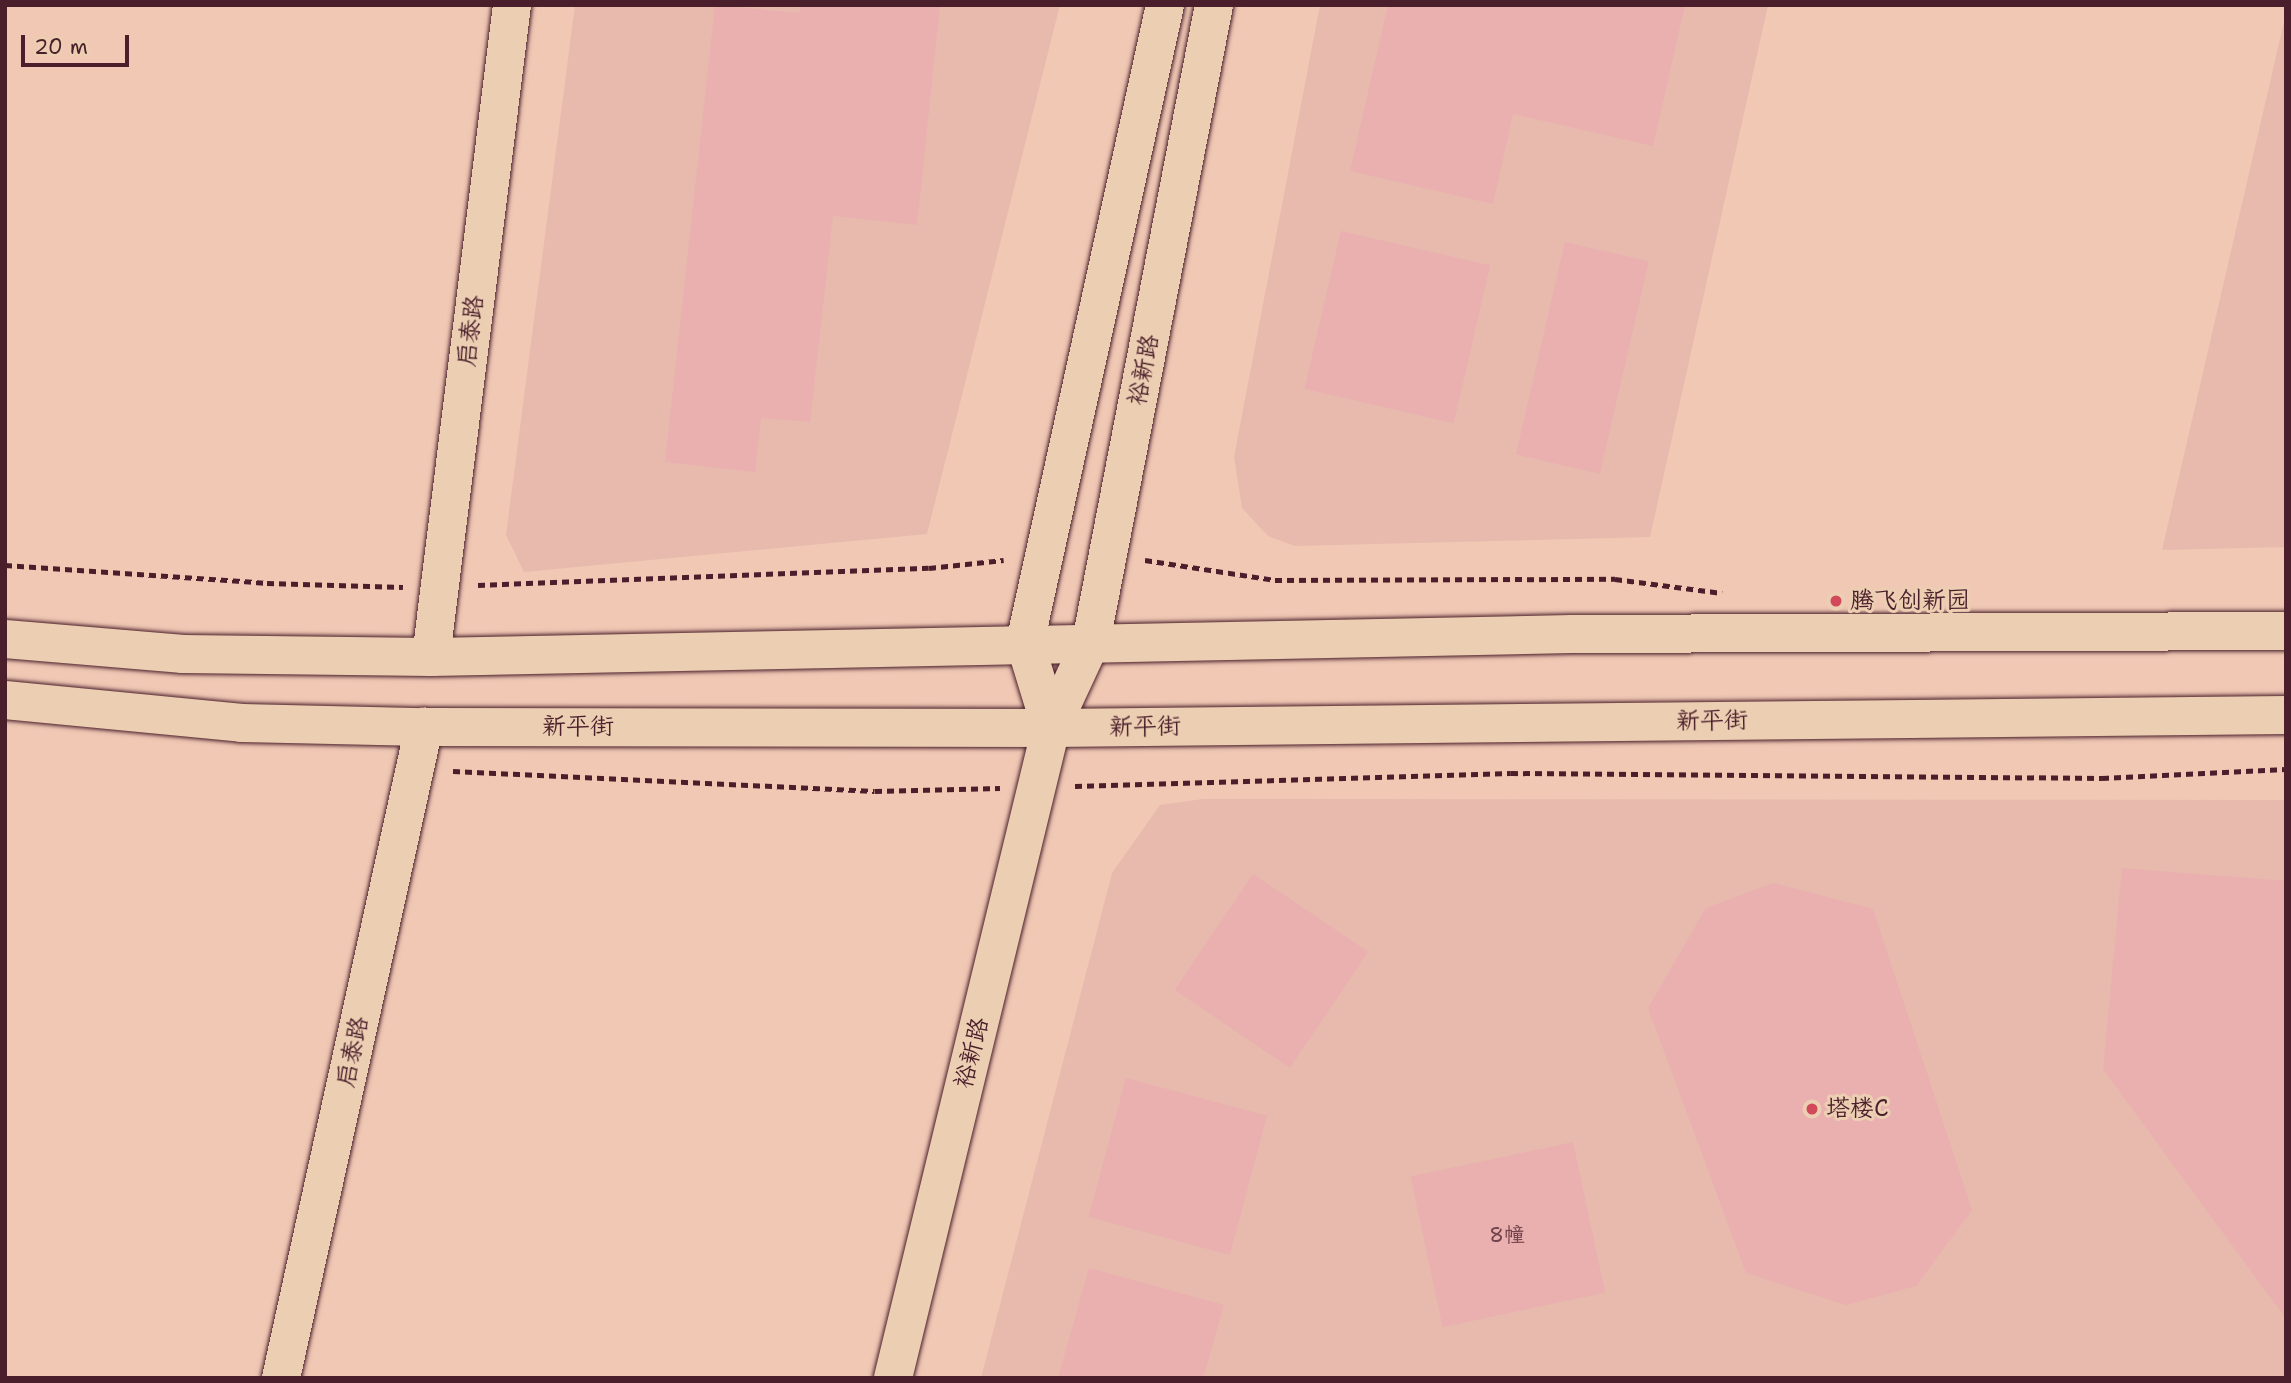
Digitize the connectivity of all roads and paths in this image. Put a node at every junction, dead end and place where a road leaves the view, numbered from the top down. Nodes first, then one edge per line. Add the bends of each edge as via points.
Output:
1 (512, 5) edge
2 (1165, 5) edge
3 (1214, 5) edge
4 (1108, 554) junction
5 (1044, 555) junction
6 (5, 565) edge
7 (439, 588) junction
8 (1726, 593) dead end
9 (2286, 631) edge
10 (5, 639) edge
11 (1091, 642) junction
12 (1025, 643) junction
13 (431, 657) junction
14 (5, 700) edge
15 (2286, 715) edge
16 (424, 727) junction
17 (1051, 728) junction
18 (415, 769) junction
19 (2286, 769) edge
20 (1037, 787) junction
21 (281, 1378) edge
22 (893, 1378) edge

1 - 7 main road, 启泰路
2 - 5 main road
3 - 4 main road, 裕新路
4 - 8 path via 1275,580 1615,579
4 - 11 main road, 裕新路
5 - 7 path via 929,568 565,579
5 - 12 main road
6 - 7 path via 267,583
7 - 13 main road, 启泰路
9 - 11 main road
10 - 13 main road via 183,654
11 - 12 main road
11 - 17 main road, 裕新路
12 - 13 main road
12 - 17 main road
14 - 16 main road, 新平街 via 242,723
15 - 17 main road, 新平街
16 - 17 main road, 新平街
16 - 18 main road, 启泰路
17 - 20 main road, 裕新路
18 - 20 path via 875,791
18 - 21 main road, 启泰路
19 - 20 path via 2102,778 1511,773
20 - 22 main road, 裕新路

